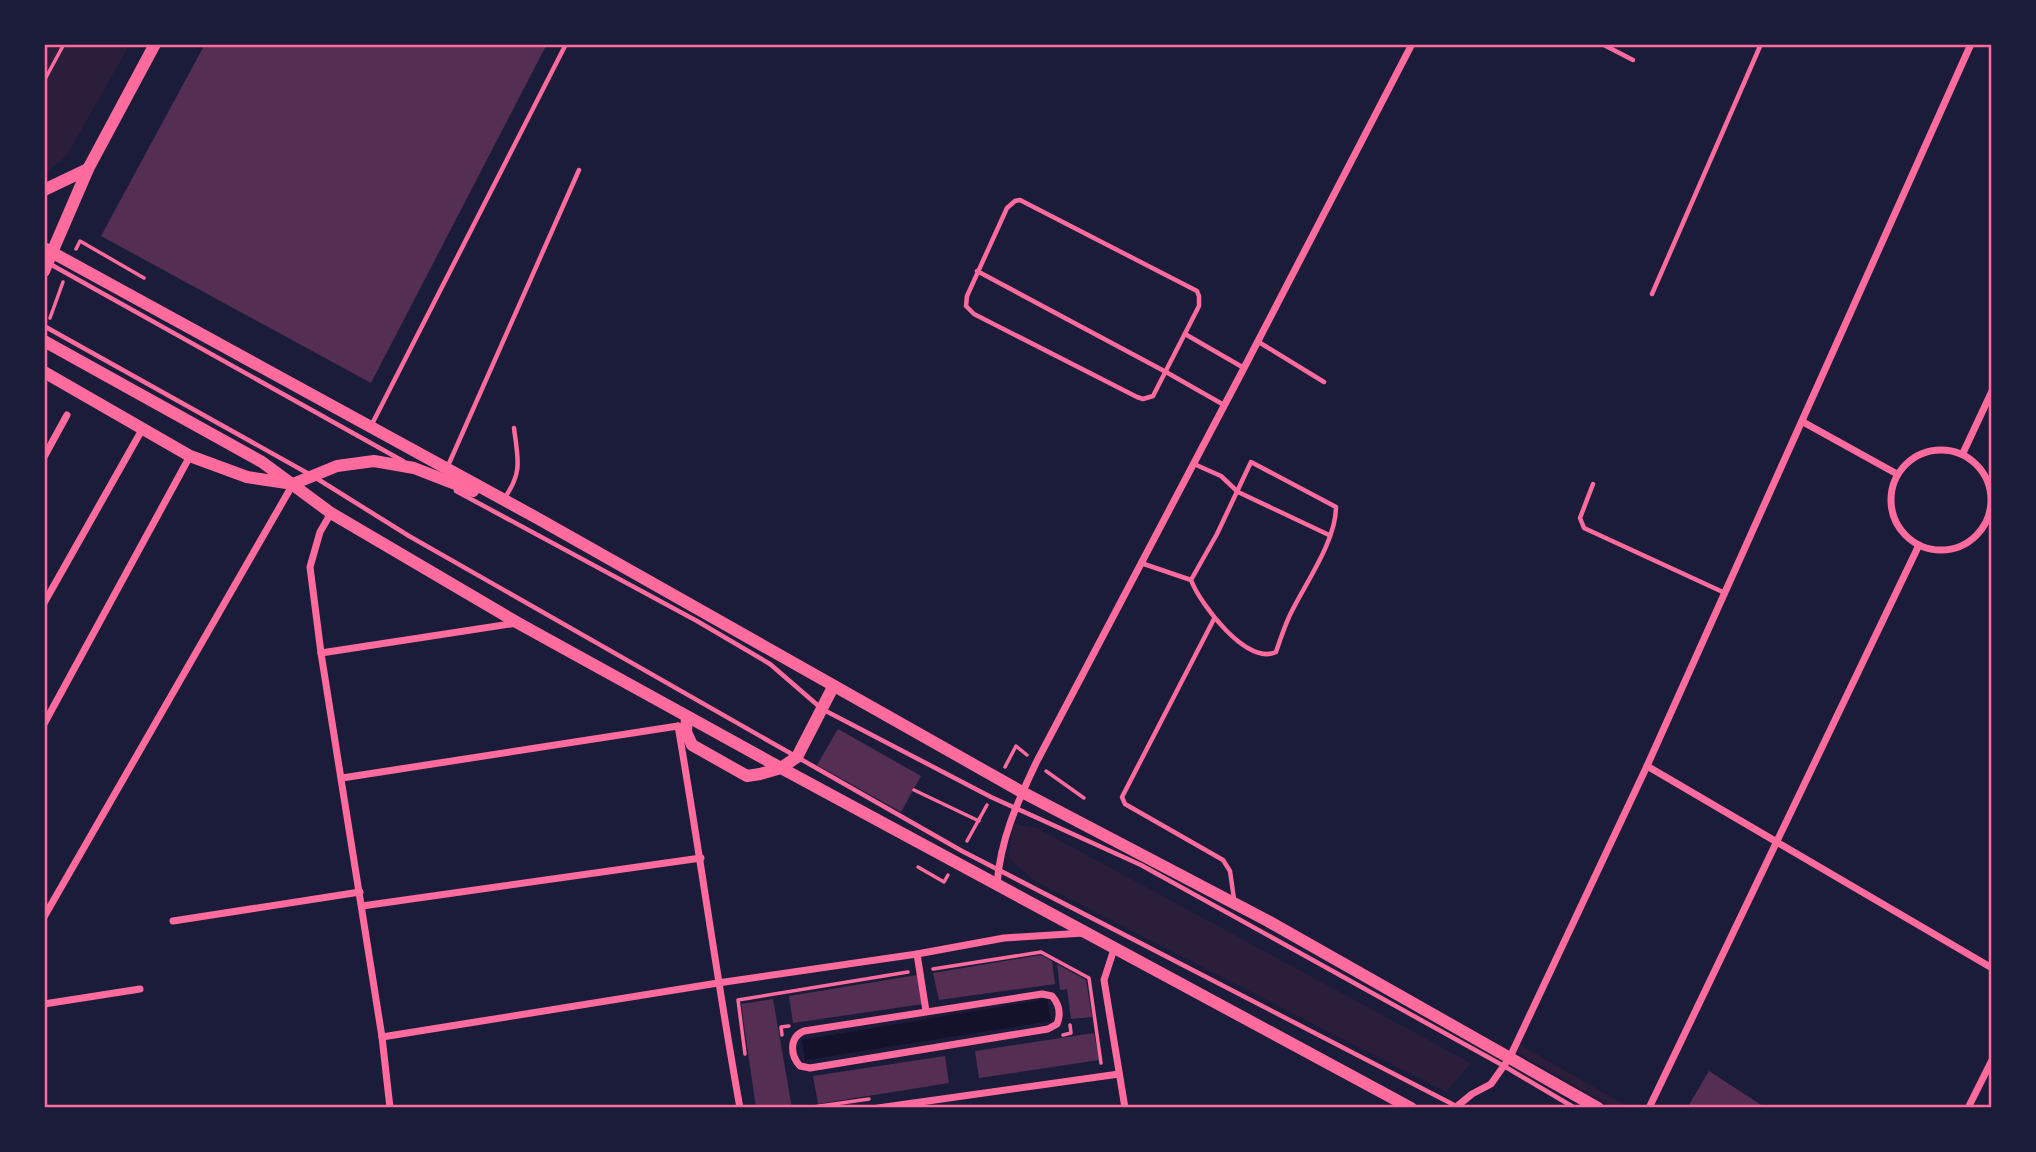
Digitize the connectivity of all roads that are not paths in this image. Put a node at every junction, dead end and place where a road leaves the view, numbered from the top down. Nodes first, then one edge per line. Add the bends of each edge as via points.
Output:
1 (155, 44) edge
2 (566, 44) edge
3 (1412, 44) edge
4 (1602, 44) edge
5 (1761, 44) edge
6 (1971, 44) edge
7 (1633, 60) dead end
8 (88, 169) junction
9 (579, 170) dead end
10 (44, 190) edge
11 (46, 259) edge
12 (69, 267) junction
13 (977, 271) junction
14 (1652, 294) dead end
15 (44, 326) edge
16 (1185, 334) junction
17 (44, 341) edge
18 (1257, 341) junction
19 (1244, 368) junction
20 (44, 372) edge
21 (1166, 372) junction
22 (1324, 382) dead end
23 (1992, 391) edge
24 (1224, 405) junction
25 (67, 415) dead end
26 (1802, 422) junction
27 (370, 427) junction
28 (143, 428) junction
29 (514, 428) dead end
30 (1963, 453) junction
31 (190, 456) junction
32 (44, 457) edge
33 (1192, 464) junction
34 (414, 468) junction
35 (447, 469) junction
36 (1897, 474) junction
37 (312, 475) junction
38 (293, 484) junction
39 (1593, 484) dead end
40 (1238, 492) junction
41 (503, 500) junction
42 (331, 513) junction
43 (537, 518) junction
44 (1989, 528) edge
45 (1329, 535) junction
46 (1919, 545) junction
47 (1141, 563) junction
48 (1191, 580) junction
49 (1726, 593) junction
50 (44, 603) edge
51 (1214, 619) junction
52 (518, 623) junction
53 (321, 653) junction
54 (833, 687) junction
55 (822, 709) junction
56 (682, 721) junction
57 (44, 724) edge
58 (797, 757) junction
59 (1647, 766) junction
60 (781, 768) junction
61 (342, 778) junction
62 (1023, 792) junction
63 (1015, 808) junction
64 (1778, 843) junction
65 (701, 858) junction
66 (998, 868) junction
67 (996, 885) junction
68 (360, 892) junction
69 (1234, 903) junction
70 (362, 906) junction
71 (44, 917) edge
72 (173, 921) dead end
73 (1084, 933) junction
74 (1114, 949) junction
75 (917, 954) junction
76 (1992, 968) edge
77 (718, 983) junction
78 (141, 989) dead end
79 (44, 1004) edge
80 (926, 1011) junction
81 (382, 1037) junction
82 (1992, 1060) edge
83 (1507, 1061) junction
84 (1119, 1074) junction
85 (390, 1108) edge
86 (740, 1108) edge
87 (878, 1108) edge
88 (1125, 1108) edge
89 (1410, 1108) edge
90 (1457, 1108) edge
91 (1575, 1108) edge
92 (1598, 1108) edge
93 (1649, 1108) edge
94 (1968, 1108) edge

1 - 8 main road
2 - 27 lane
3 - 18 street
4 - 7 lane
5 - 14 lane
6 - 26 street
8 - 10 main road
8 - 11 main road
9 - 35 lane
11 - 12 main road
12 - 27 main road
12 - 34 lane
13 - 16 lane via 1007,208 1020,201 1197,291 1200,301
13 - 21 lane
13 - 21 lane via 966,301 974,314 1143,399 1153,396
15 - 37 lane
16 - 19 lane
16 - 21 lane
17 - 38 main road via 262,462
18 - 19 street
18 - 22 lane
19 - 24 street
20 - 28 main road
21 - 24 lane
23 - 30 street
24 - 33 street
25 - 32 street
26 - 36 street
26 - 49 street
27 - 35 main road
28 - 31 main road
28 - 50 street
29 - 41 lane via 519,461 516,482
30 - 36 street via 1931,450 1916,456
30 - 44 street via 1987,478 1992,494
31 - 38 main road via 247,477
31 - 57 street
33 - 40 lane via 1221,477
33 - 47 street
34 - 37 main road via 374,461
34 - 43 main road
34 - 55 lane via 770,664
35 - 41 main road
36 - 46 street via 1891,510 1906,537
37 - 38 main road
37 - 58 lane via 409,536
38 - 42 main road
38 - 71 street
39 - 49 lane via 1581,513 1584,528
40 - 45 lane
40 - 45 lane via 1251,462 1334,505
40 - 48 lane
41 - 43 main road
42 - 52 main road
42 - 53 street via 310,567
43 - 54 main road
44 - 46 street via 1963,546 1948,550
45 - 51 lane via 1276,652 1263,655
46 - 64 street
47 - 48 lane
47 - 62 street
48 - 51 lane
49 - 59 street
51 - 69 lane via 1122,797 1125,804 1223,860 1230,871
52 - 53 street
52 - 56 main road
53 - 61 street
54 - 55 main road
54 - 62 main road
55 - 58 main road
55 - 63 lane
56 - 60 main road
56 - 60 main road via 692,745 747,776
56 - 61 street
56 - 65 street
58 - 60 main road
58 - 66 lane
59 - 64 street
59 - 83 street
60 - 67 main road
61 - 68 street
62 - 63 street
62 - 69 main road
63 - 66 street
63 - 83 lane via 1141,865
64 - 76 street
64 - 93 street
65 - 70 street
65 - 77 street
66 - 67 street
66 - 90 lane
67 - 73 main road
68 - 70 street
68 - 72 street
69 - 83 main road
70 - 81 street
73 - 74 main road
73 - 75 street via 1004,938
74 - 84 street via 1104,980
74 - 89 main road
75 - 77 street
75 - 80 street
77 - 81 street
77 - 86 street
78 - 79 street
80 - 80 street via 1047,994 1056,1000 1059,1019 1048,1029 810,1068 796,1062 793,1042 799,1033
81 - 85 street
82 - 94 street
83 - 90 street via 1491,1084
83 - 91 lane
83 - 92 main road
84 - 87 street
84 - 88 street

